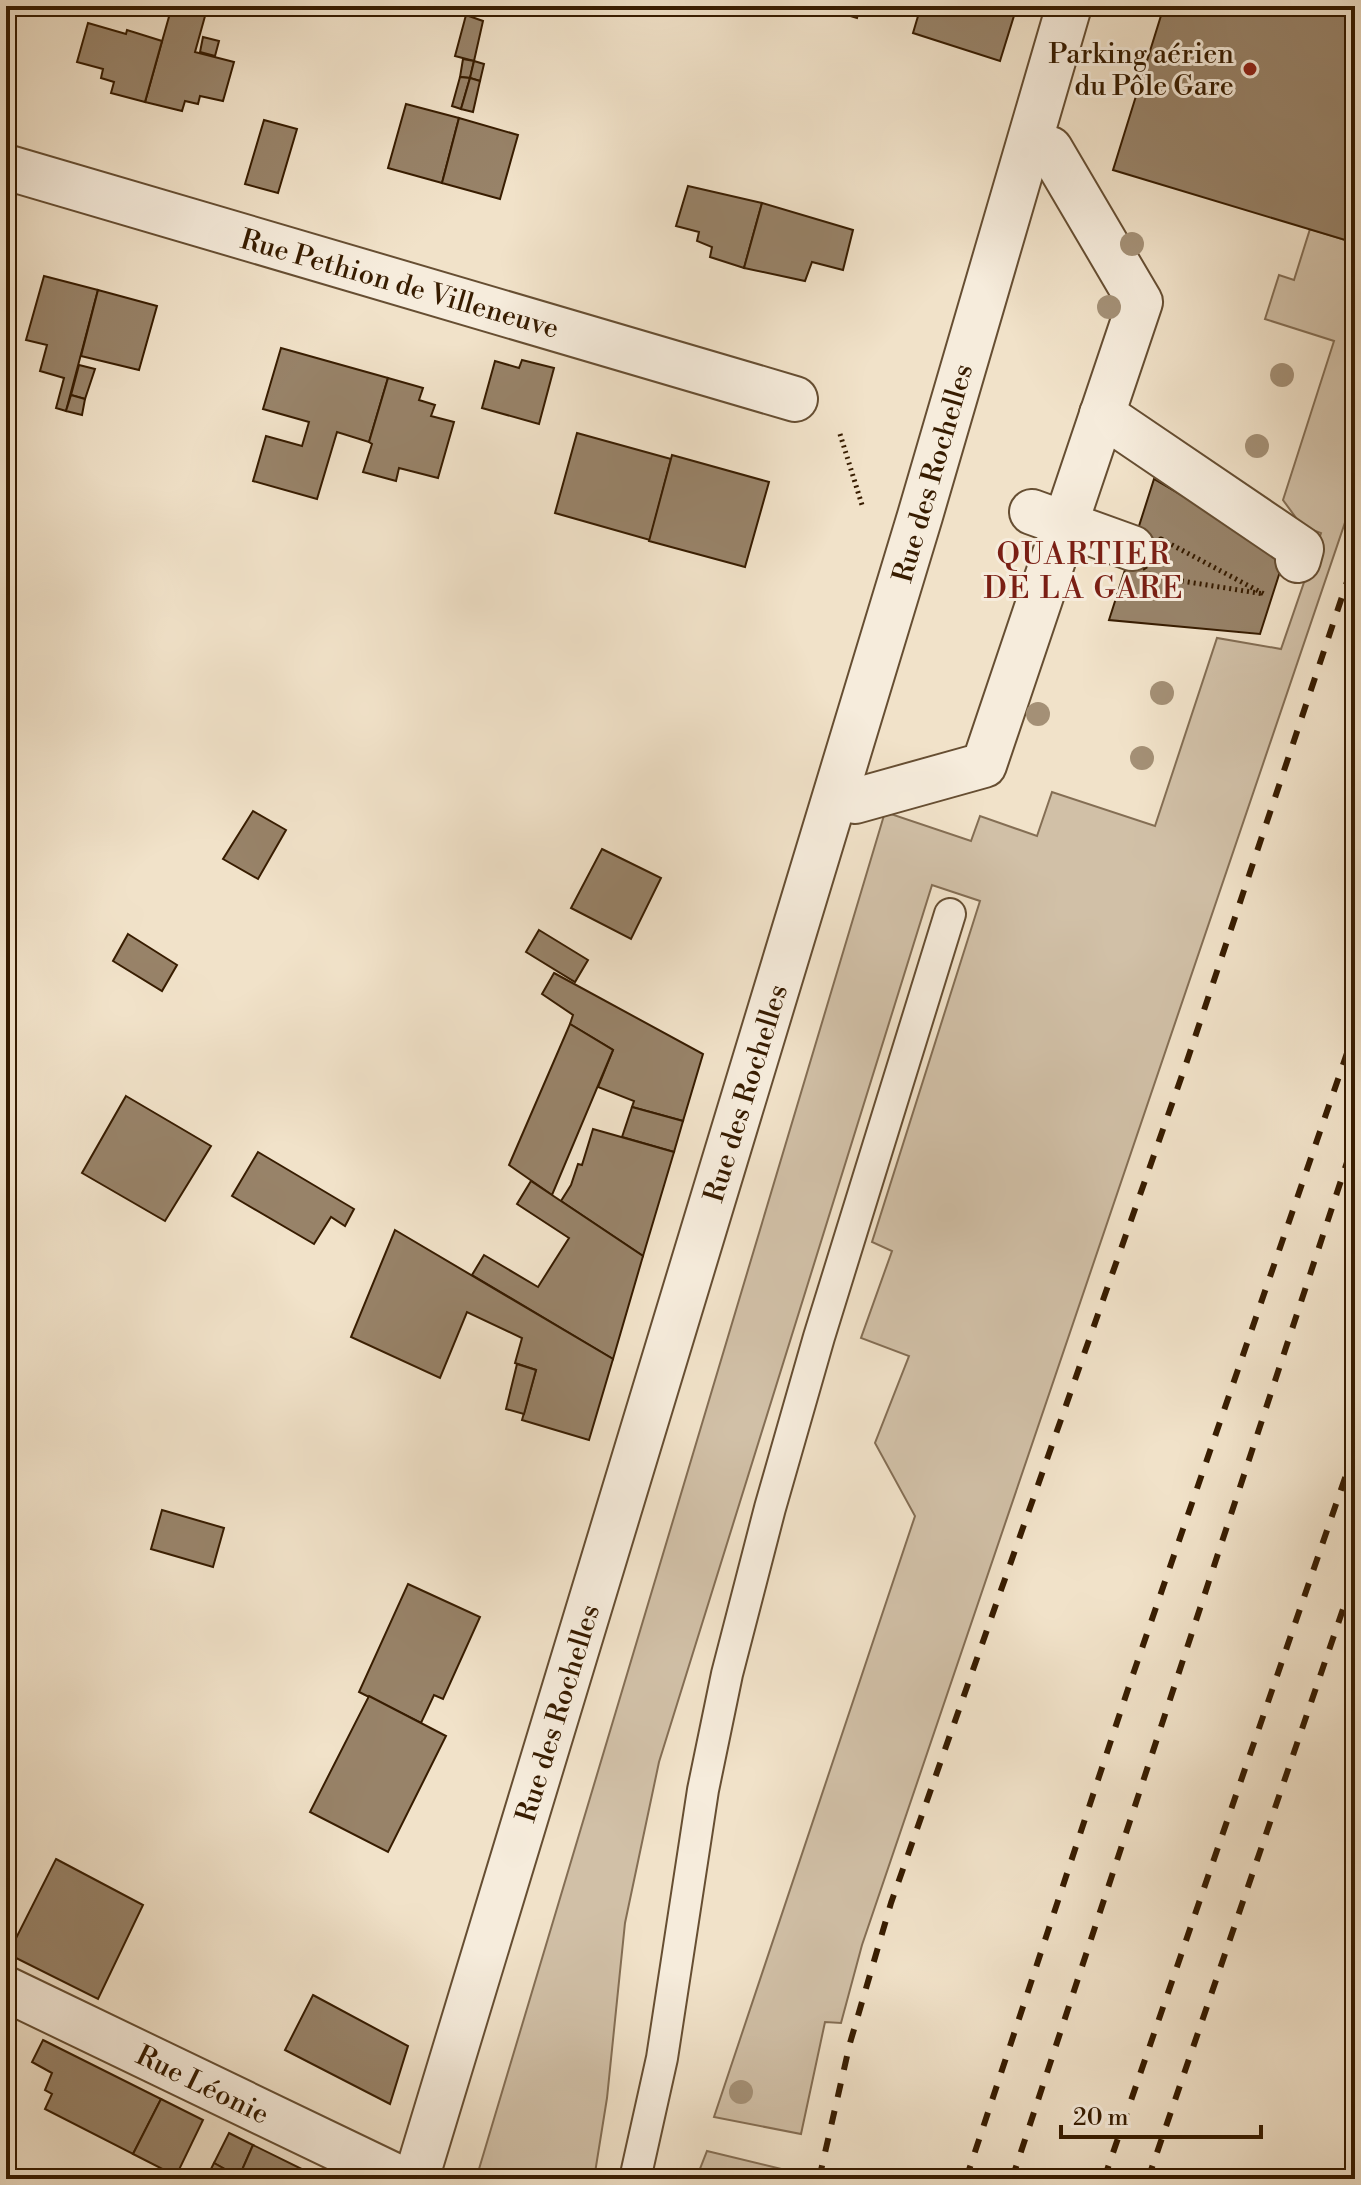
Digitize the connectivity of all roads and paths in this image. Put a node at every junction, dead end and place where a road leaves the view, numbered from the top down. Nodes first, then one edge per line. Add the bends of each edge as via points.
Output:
1 (1069, 6) edge
2 (1050, 149) dead end
3 (6, 167) edge
4 (795, 399) joint
5 (1102, 414) junction
6 (1032, 512) dead end
7 (920, 516) junction
8 (1148, 554) junction
9 (1298, 560) dead end
10 (855, 801) dead end
11 (950, 914) dead end
12 (6, 1989) edge
13 (401, 2179) edge
14 (416, 2179) edge
15 (635, 2179) edge

1 - 7 street, Rue des Rochelles
2 - 5 street via 1140,302
3 - 4 street, Rue Pethion de Villeneuve
4 - 7 path via 833,410 865,514
5 - 9 street via 1301,549
5 - 10 street via 984,765
6 - 8 street
7 - 14 street, Rue des Rochelles
8 - 8 path via 1264,594
11 - 15 lane via 819,1337 727,1674 703,1790 662,2058
12 - 13 street, Rue Léonie

